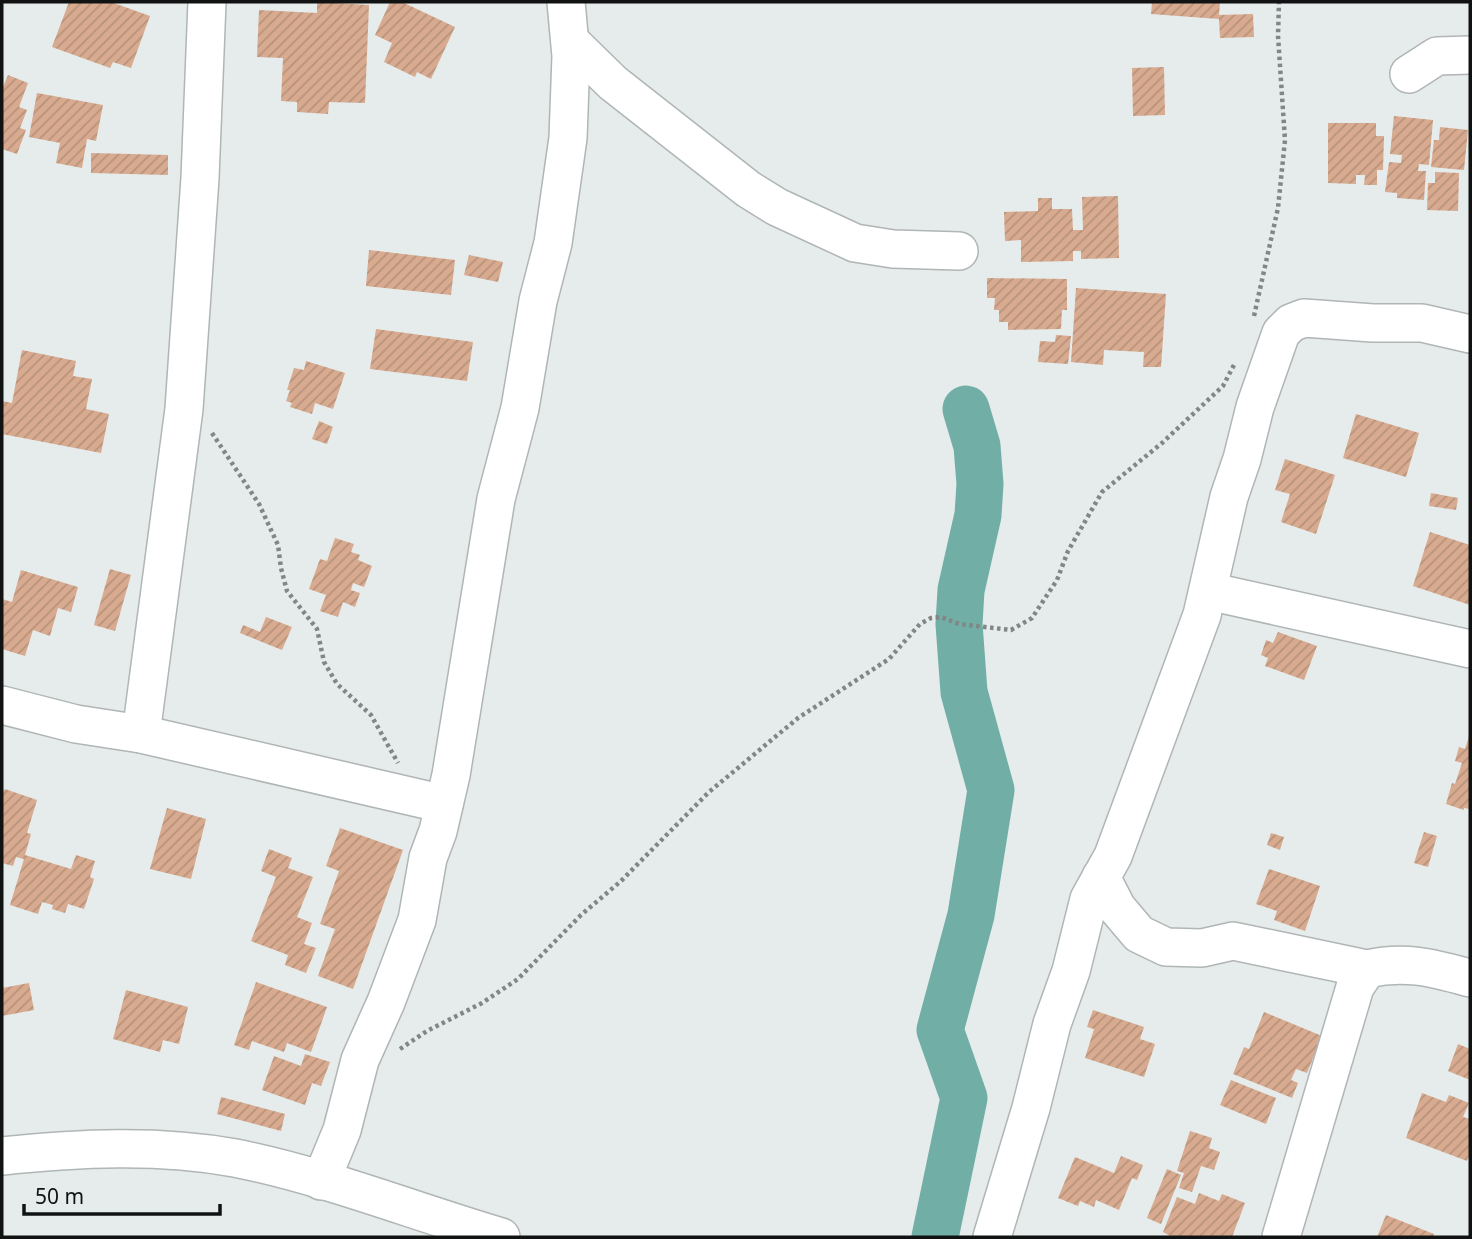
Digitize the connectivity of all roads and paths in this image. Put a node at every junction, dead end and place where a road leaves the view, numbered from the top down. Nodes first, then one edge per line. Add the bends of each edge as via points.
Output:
1 (207, 2) edge
2 (566, 2) edge
3 (1279, 2) edge
4 (570, 41) junction
5 (1470, 55) edge
6 (1409, 74) dead end
7 (959, 251) dead end
8 (1253, 318) dead end
9 (1470, 334) edge
10 (1241, 353) dead end
11 (186, 394) junction
12 (1208, 591) junction
13 (1470, 649) edge
14 (2, 705) edge
15 (141, 734) junction
16 (427, 800) junction
17 (1101, 877) junction
18 (1367, 969) junction
19 (1470, 978) edge
20 (396, 1051) dead end
21 (2, 1156) edge
22 (321, 1181) junction
23 (501, 1237) edge
24 (992, 1237) edge
25 (1281, 1237) edge

1 - 11 street
2 - 4 street
3 - 8 path via 1285,140 1278,208
4 - 7 street via 613,83 777,207 855,243
4 - 16 street via 568,138 553,243 520,408 496,499 451,775
5 - 6 street via 1437,55
9 - 12 street via 1422,323 1304,318 1290,323 1281,333 1255,407
10 - 20 path via 1223,386 1102,492 1032,618 1011,630 959,624 941,617 920,624 889,659 798,718 709,792 518,979
11 - 15 street
11 - 16 path via 259,504 278,545 287,591 317,629 324,662 337,684 371,715
12 - 13 street
12 - 17 street via 1114,856
14 - 15 street
15 - 16 street
16 - 22 street via 438,831 428,858 417,920 360,1060 342,1130
17 - 18 street via 1117,908 1139,934 1166,947 1202,948 1233,941
17 - 24 street via 1089,899
18 - 19 street via 1391,964 1428,967
18 - 25 street via 1355,987
21 - 22 street via 143,1148 235,1158
22 - 23 street

